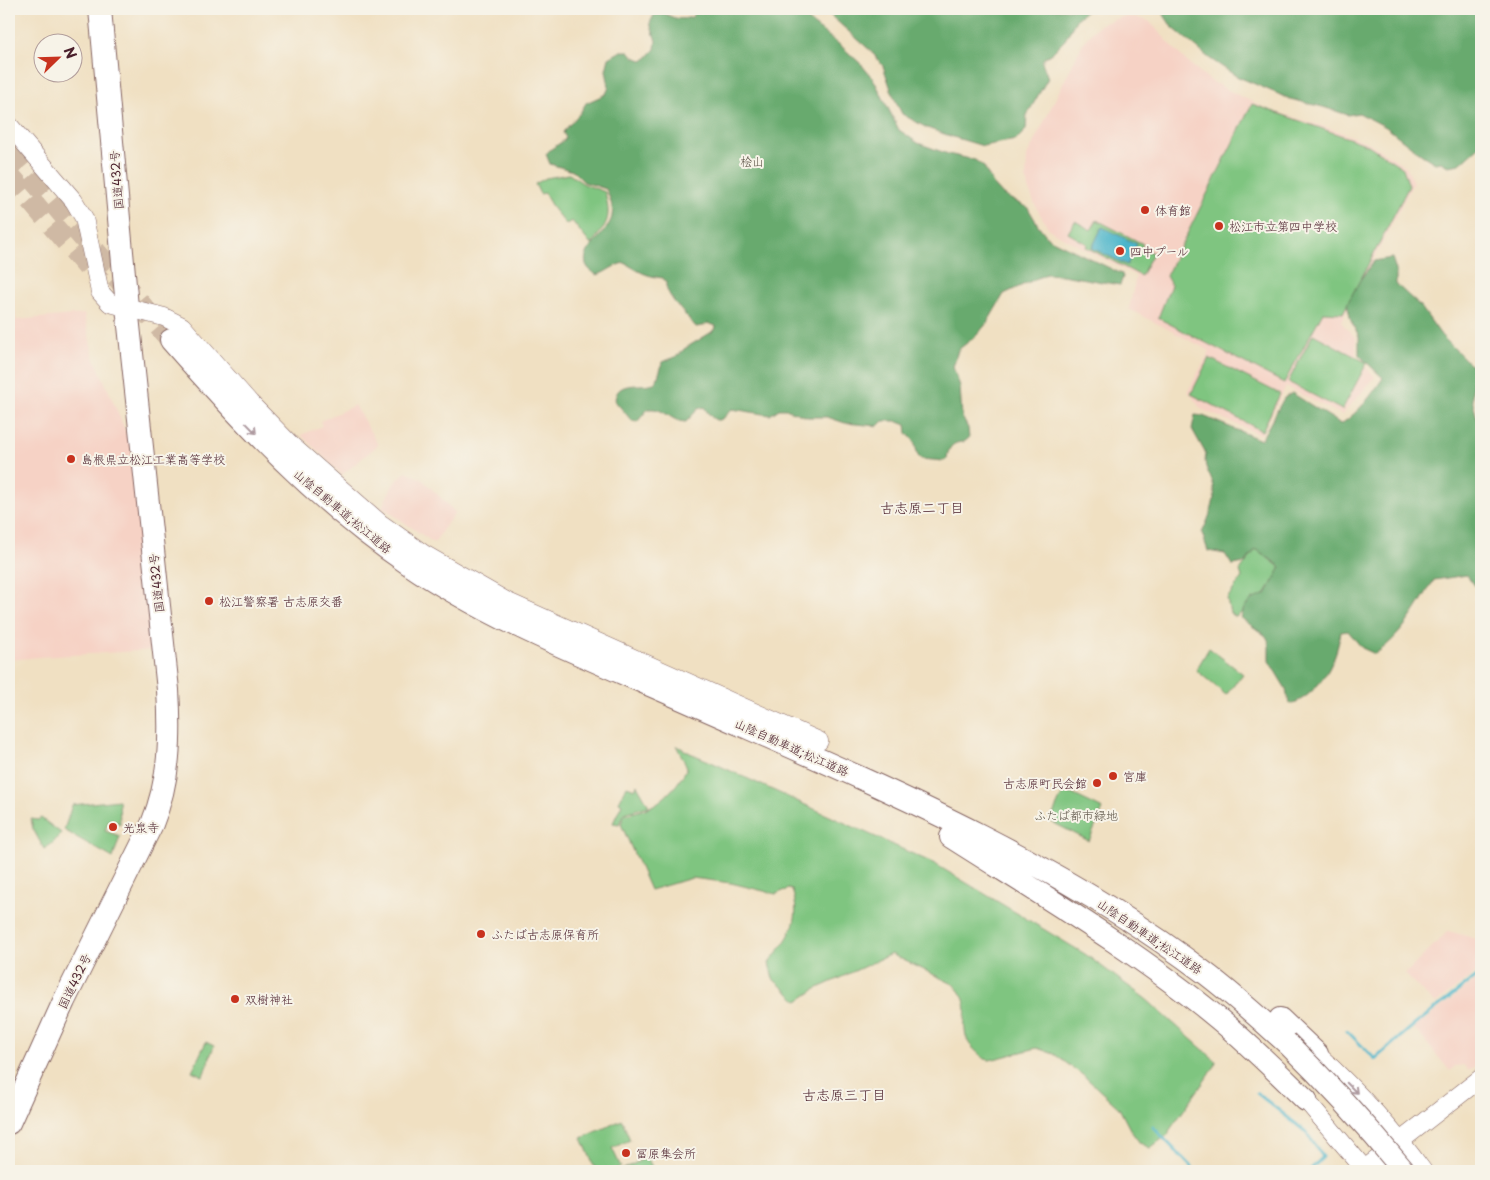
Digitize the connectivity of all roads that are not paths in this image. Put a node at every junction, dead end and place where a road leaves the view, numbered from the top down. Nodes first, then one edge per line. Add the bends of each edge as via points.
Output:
1 (100, 9) edge
2 (9, 126) edge
3 (127, 307) junction
4 (819, 741) dead end
5 (951, 837) junction
6 (1025, 858) junction
7 (1279, 1046) junction
8 (1317, 1054) joint
9 (1481, 1078) edge
10 (1306, 1100) joint
11 (9, 1124) edge
12 (1402, 1142) junction
13 (1369, 1171) edge
14 (1404, 1171) edge
15 (1423, 1171) edge

1 - 3 highway, 国道432号
2 - 3 street via 74,201 84,218 100,292 110,304
3 - 4 street via 164,317 182,326 292,446 380,523 424,554 508,602
3 - 11 highway, 国道432号 via 168,690 170,747 166,781 152,824 64,1001
5 -> 6 highway, 山陰自動車道;松江道路 via 482,624 401,577 320,514 240,439 166,344 329,503 377,542 449,589 554,642 872,782
5 - 7 highway, 山陰自動車道;松江道路 via 1091,914 1145,948
5 - 10 highway via 1124,948 1181,989 1259,1054
6 - 7 highway, 山陰自動車道;松江道路 via 1154,936 1206,974 1252,1012
6 - 8 highway via 1107,898 1177,939 1246,988
7 - 13 highway, 山陰自動車道;松江道路 via 1327,1104
7 - 14 highway, 山陰自動車道;松江道路, bridge via 1336,1092
8 -> 12 street via 1365,1100
9 - 12 street
10 - 13 street
12 - 13 street
12 - 15 street

